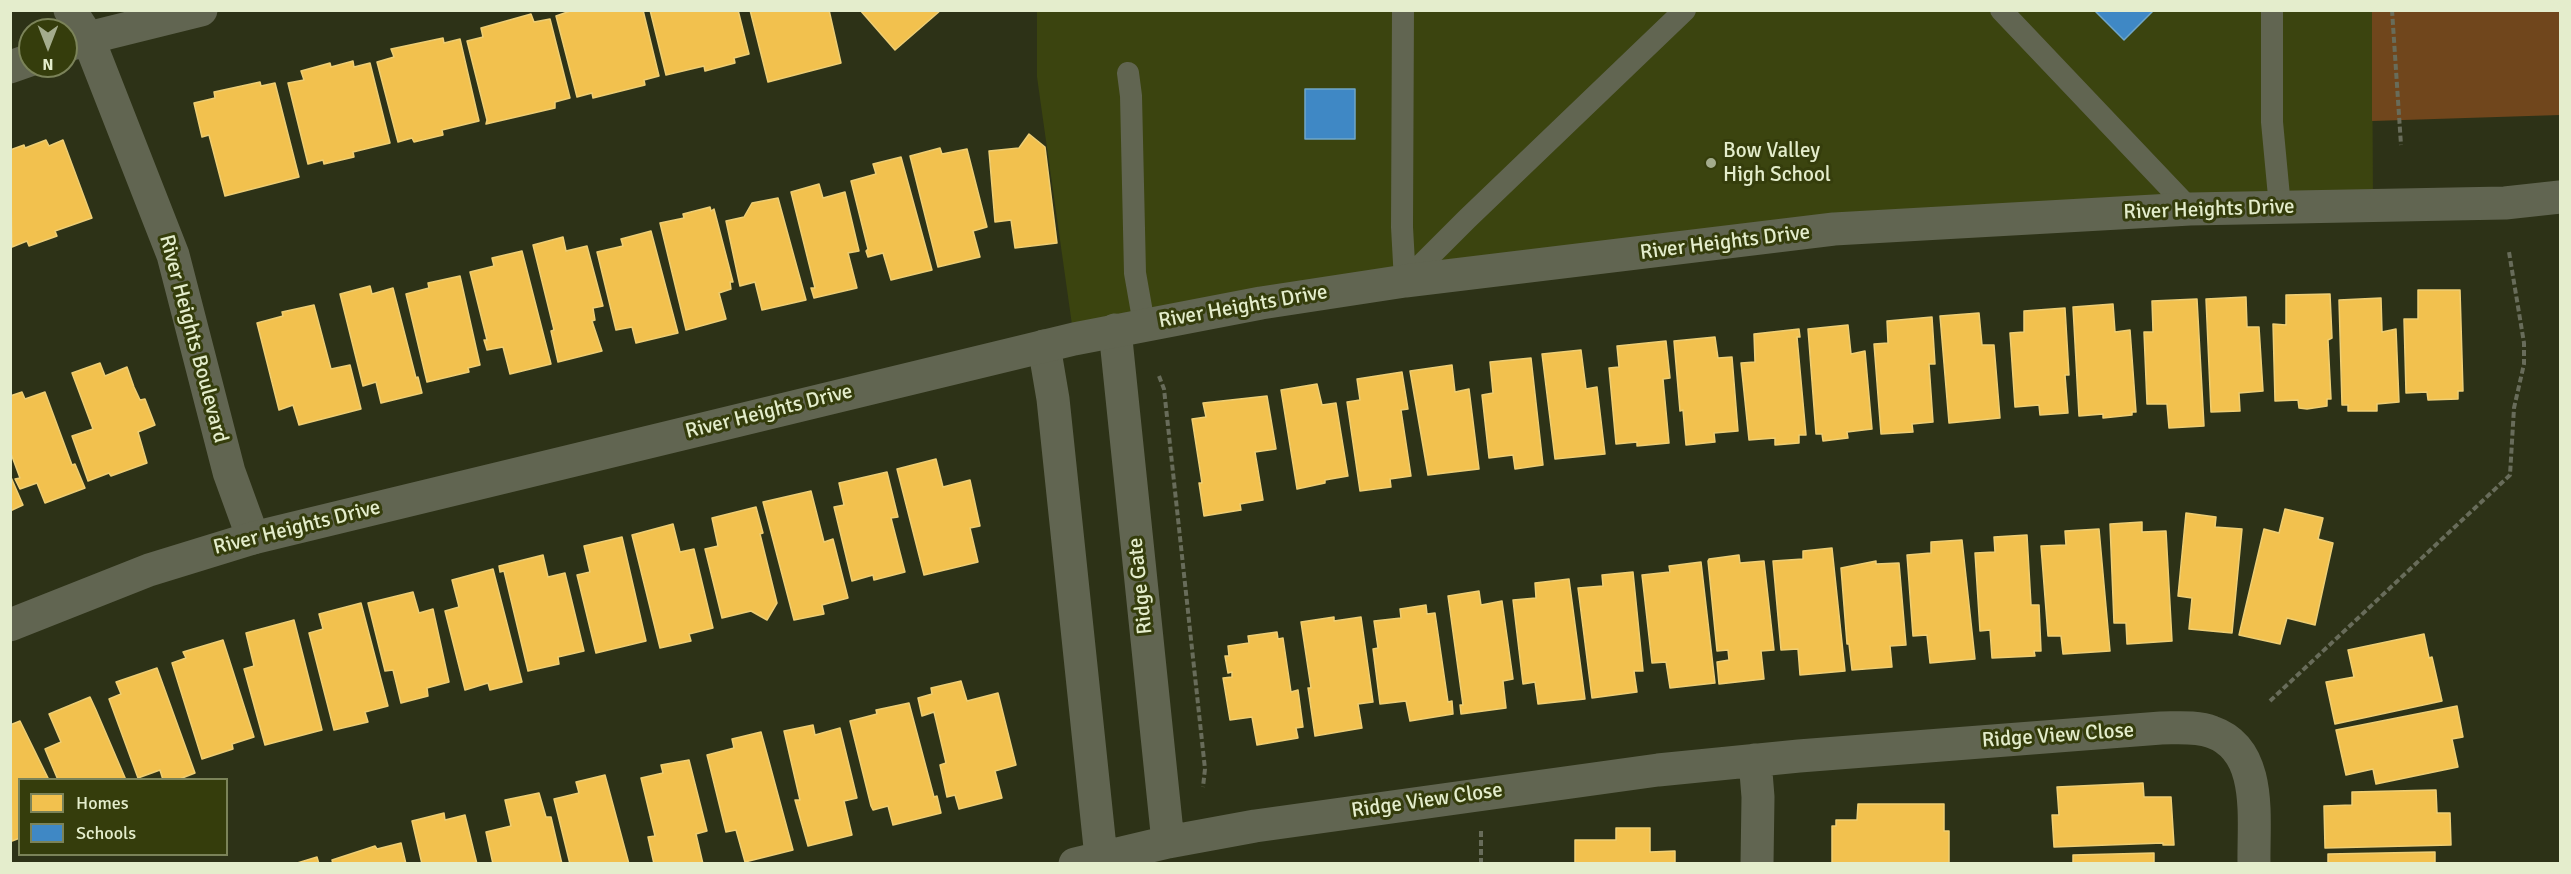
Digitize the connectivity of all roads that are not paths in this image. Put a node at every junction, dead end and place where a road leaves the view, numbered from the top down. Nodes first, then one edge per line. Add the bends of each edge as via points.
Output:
1 (201, 10) edge
2 (1403, 10) edge
3 (1685, 10) edge
4 (2001, 10) edge
5 (2272, 10) edge
6 (78, 42) edge
7 (78, 44) edge
8 (1128, 73) dead end
9 (2560, 197) edge
10 (2512, 202) junction
11 (2560, 204) edge
12 (2280, 207) junction
13 (2190, 209) junction
14 (1405, 281) junction
15 (1129, 327) junction
16 (1044, 346) junction
17 (253, 538) junction
18 (10, 626) edge
19 (1755, 760) junction
20 (1168, 842) junction
21 (1088, 860) edge
22 (1757, 864) edge
23 (2254, 864) edge

1 - 6 street
2 - 14 lane
3 - 14 lane
4 - 13 lane
5 - 12 lane via 2272,122
7 - 17 street, River Heights Boulevard via 173,255 229,472
8 - 15 lane via 1135,273
9 - 10 street, River Heights Drive
10 - 11 street, River Heights Drive
10 - 12 street, River Heights Drive
12 - 13 street, River Heights Drive
13 - 14 street, River Heights Drive via 1834,229
14 - 15 street, River Heights Drive
15 - 16 street, River Heights Drive
15 - 20 street, Ridge Gate
16 - 17 street, River Heights Drive
16 - 21 street via 1053,399
17 - 18 street, River Heights Drive via 149,570
19 - 20 street, Ridge View Close via 1497,791
19 - 22 street
19 - 23 street, Ridge View Close via 2161,728 2211,731 2229,740 2250,771
20 - 21 street, Ridge View Close

